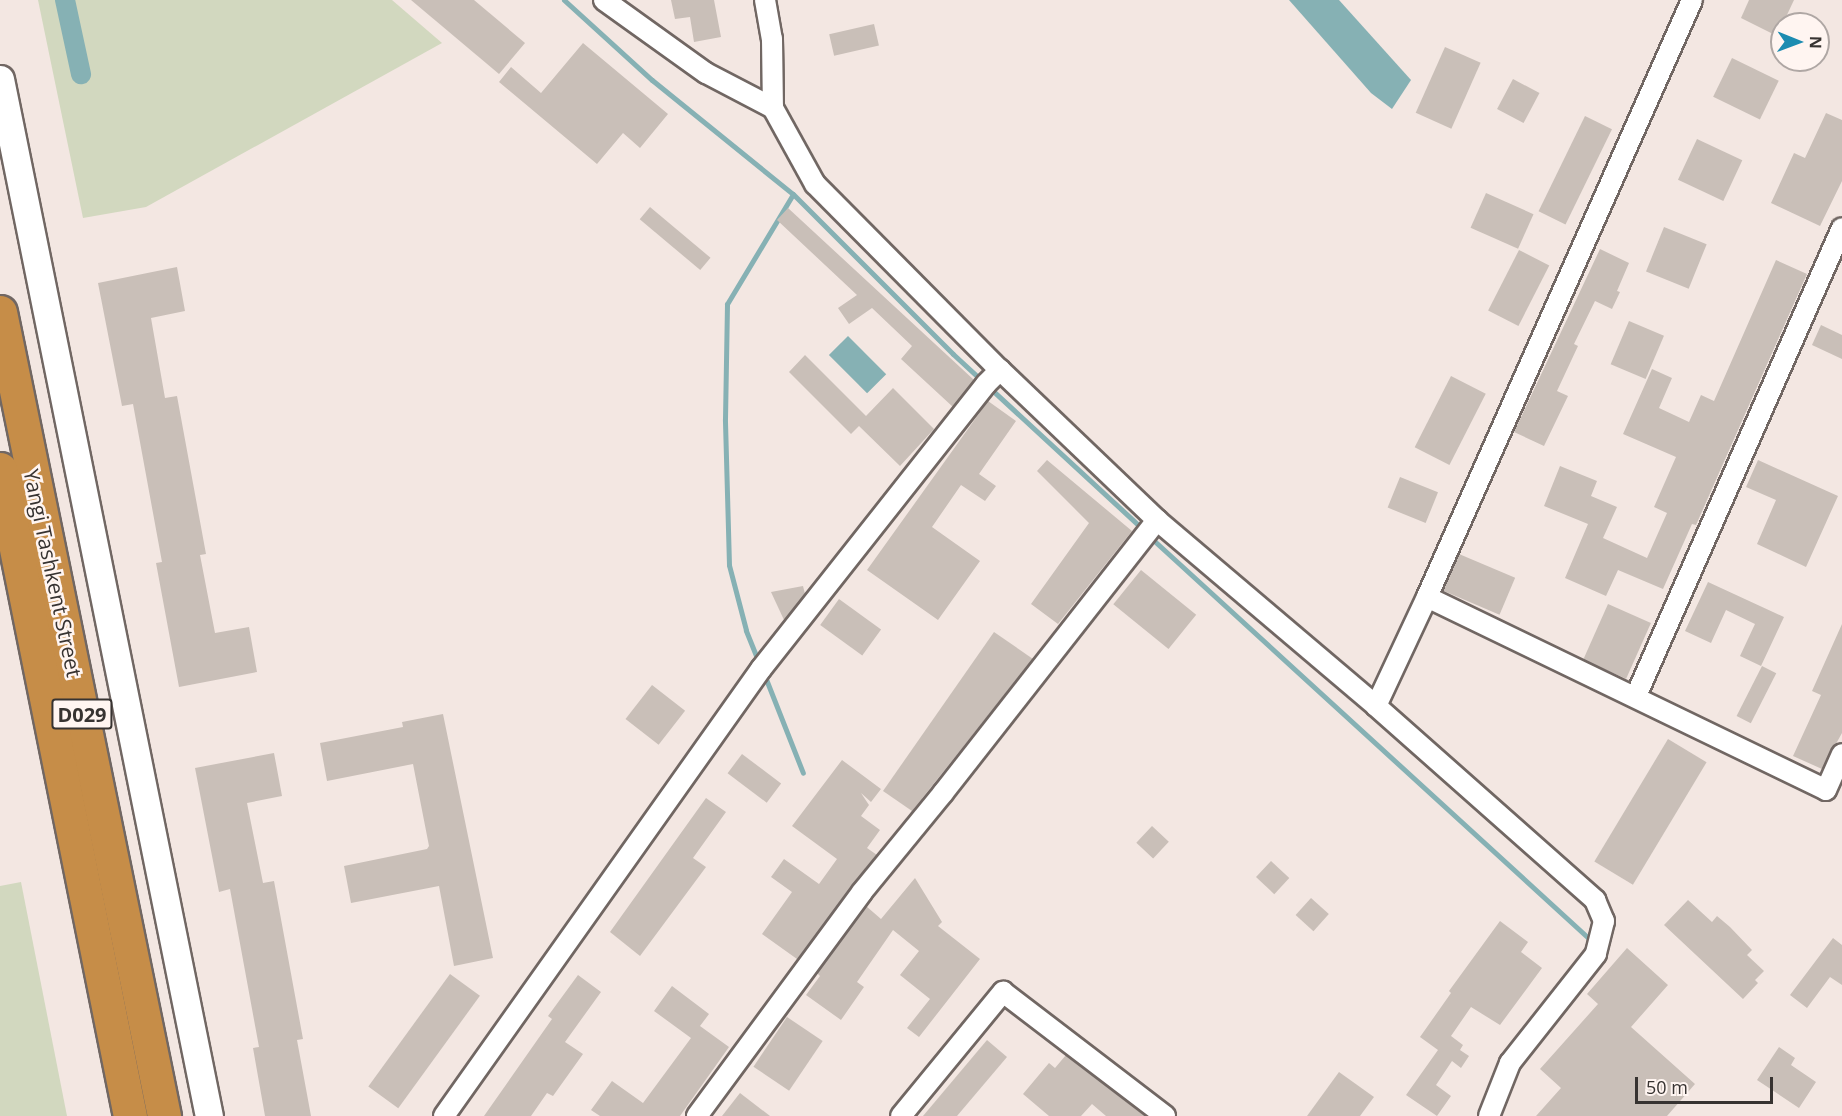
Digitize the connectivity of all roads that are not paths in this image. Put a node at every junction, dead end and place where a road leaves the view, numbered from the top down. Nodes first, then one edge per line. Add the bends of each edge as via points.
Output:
1 (604, 0) edge
2 (765, 0) edge
3 (1692, 0) edge
4 (0, 79) edge
5 (773, 108) junction
6 (1842, 228) edge
7 (0, 312) edge
8 (1000, 370) junction
9 (0, 469) edge
10 (1150, 529) junction
11 (1427, 597) junction
12 (1636, 696) junction
13 (1376, 706) junction
14 (1842, 754) edge
15 (130, 1116) edge
16 (164, 1116) edge
17 (209, 1116) edge
18 (444, 1116) edge
19 (697, 1116) edge
20 (901, 1116) edge
21 (1165, 1116) edge
22 (1489, 1116) edge

1 - 5 street via 706,74
2 - 5 street via 772,39
3 - 11 street
4 - 17 main road
5 - 8 street via 815,184
6 - 12 street
7 - 16 highway, Yangi Tashkent Street / D029
8 - 10 street
8 - 18 street via 761,669
9 - 15 highway, Yangi Tashkent Street / D029
10 - 13 street
10 - 19 street via 862,892
11 - 12 street
11 - 13 street
12 - 14 street via 1826,790
13 - 22 street via 1595,900 1604,921 1596,954 1510,1062
20 - 21 street via 1003,992

